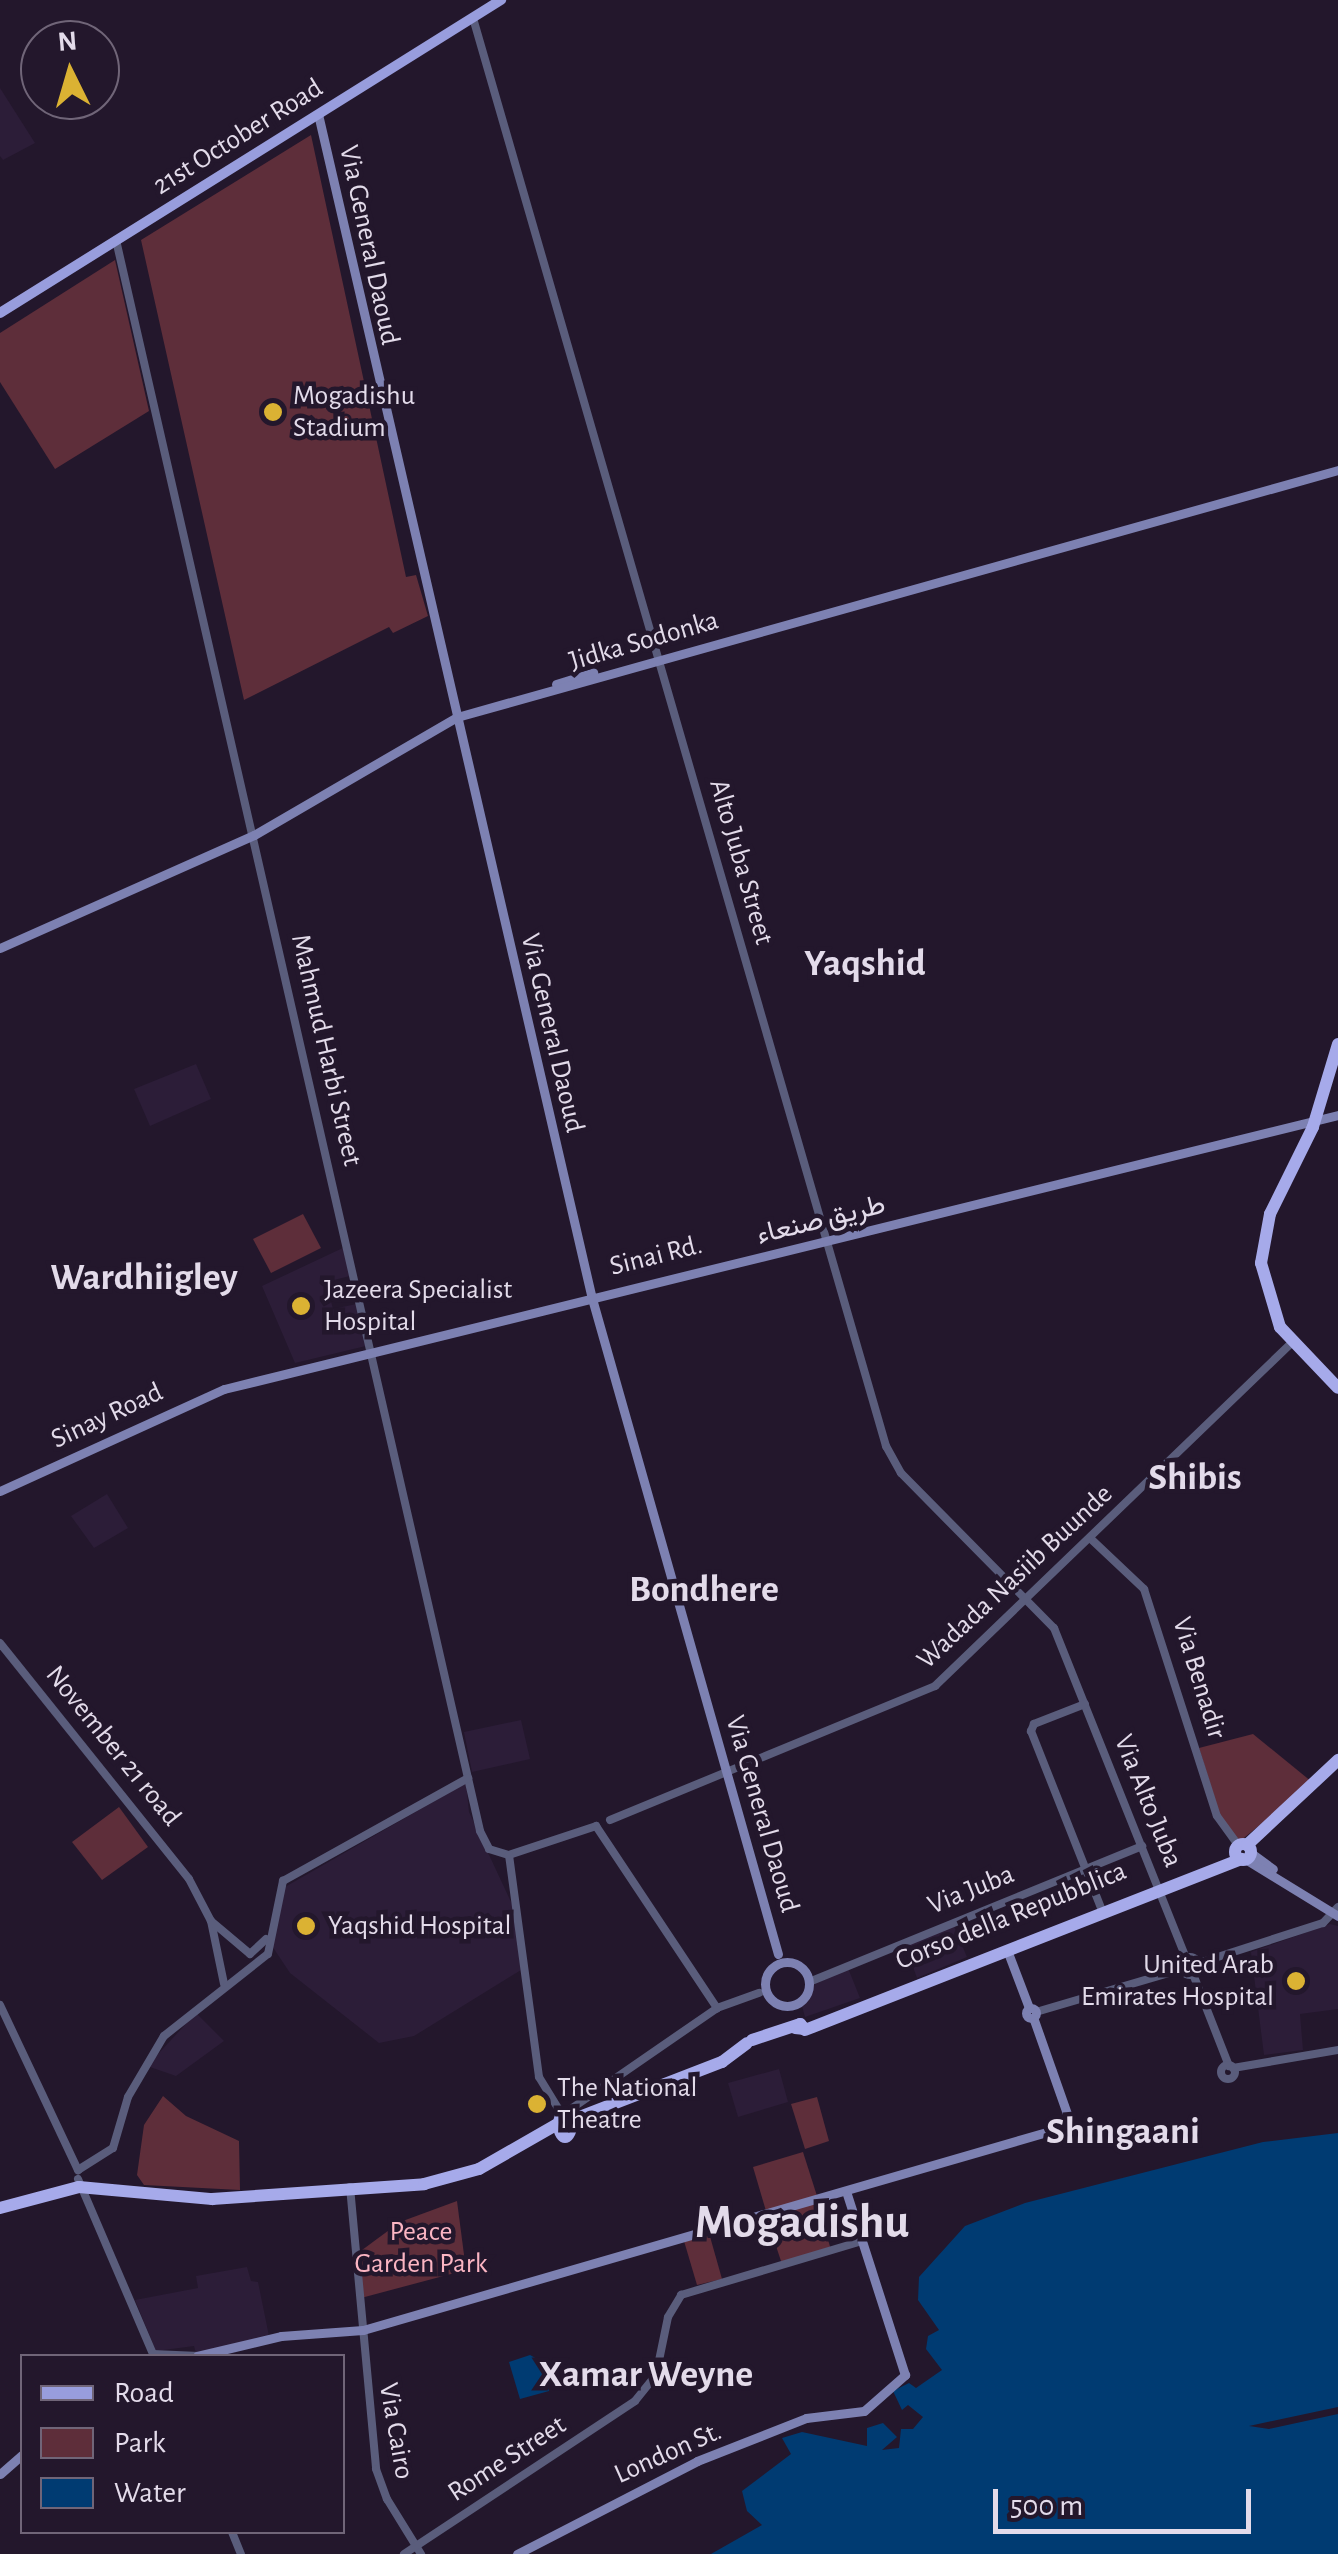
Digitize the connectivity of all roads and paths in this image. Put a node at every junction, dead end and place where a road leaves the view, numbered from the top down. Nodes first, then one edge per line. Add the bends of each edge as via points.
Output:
1 (501, 0) edge
2 (473, 18) junction
3 (318, 114) junction
4 (116, 240) junction
5 (0, 313) edge
6 (1338, 468) edge
7 (657, 657) junction
8 (456, 714) junction
9 (254, 832) junction
10 (0, 945) edge
11 (1338, 1044) edge
12 (1338, 1058) edge
13 (1338, 1114) edge
14 (1317, 1120) junction
15 (825, 1241) junction
16 (592, 1297) junction
17 (1292, 1342) junction
18 (375, 1350) junction
19 (326, 1362) junction
20 (1338, 1388) edge
21 (198, 1399) joint
22 (130, 1428) junction
23 (0, 1489) edge
24 (1092, 1539) junction
25 (1028, 1601) junction
26 (0, 1643) edge
27 (1068, 1660) joint
28 (1085, 1704) junction
29 (1338, 1763) edge
30 (726, 1775) junction
31 (468, 1778) junction
32 (610, 1820) dead end
33 (1142, 1846) junction
34 (1244, 1852) junction
35 (509, 1855) junction
36 (1087, 1868) junction
37 (1158, 1886) junction
38 (1102, 1909) junction
39 (1337, 1911) edge
40 (211, 1921) junction
41 (266, 1938) junction
42 (1006, 1947) junction
43 (1186, 1958) junction
44 (777, 1959) junction
45 (1198, 1962) junction
46 (1182, 1970) junction
47 (1193, 1974) junction
48 (811, 1976) junction
49 (224, 1984) junction
50 (763, 1992) junction
51 (799, 2002) junction
52 (0, 2004) edge
53 (784, 2005) junction
54 (718, 2008) junction
55 (1033, 2012) junction
56 (800, 2028) junction
57 (1338, 2052) edge
58 (563, 2117) junction
59 (79, 2181) junction
60 (350, 2188) junction
61 (846, 2190) junction
62 (0, 2206) edge
63 (862, 2241) junction
64 (360, 2330) junction
65 (154, 2354) edge
66 (206, 2354) edge
67 (20, 2457) edge
68 (0, 2474) edge
69 (414, 2543) junction
70 (404, 2554) edge
71 (421, 2554) edge
72 (517, 2554) edge

1 - 2 main road, 21st October Road
2 - 3 main road, 21st October Road
2 - 7 street, Alto Juba Street
3 - 4 main road, 21st October Road
3 - 8 main road, Via General Daoud
4 - 5 main road, 21st October Road
4 - 9 street, Mahmud Harbi Street
6 - 7 main road, Jidka Sodonka
7 - 8 main road, Jidka Sodonka
7 - 15 street, Alto Juba Street
8 - 9 main road, Jidka Sodonka
8 - 16 main road, Via General Daoud
9 - 10 main road, Jidka Sodonka
9 - 18 street, Mahmud Harbi Street
11 - 14 highway
12 - 14 highway
13 - 14 main road
14 - 15 main road, طريق صنعاء
14 - 17 highway via 1270,1214 1262,1245 1266,1296
15 - 16 main road, طريق صنعاء
15 - 25 street, Alto Juba Street via 893,1460
16 - 18 main road, طريق صنعاء
16 - 30 main road, Via General Daoud
17 - 20 highway
17 - 24 street, Wadada Nasiib Buunde
18 - 19 main road, طريق صنعاء
18 - 31 street, Mahmud Harbi Street
19 - 21 main road, طريق صنعاء
19 - 22 main road via 223,1386
21 - 22 main road, Sinay Road
22 - 23 main road
22 - 23 main road, Sinay Road
24 - 25 street, Wadada Nasiib Buunde
24 - 34 street, Via Benadir via 1144,1590 1213,1804
25 - 27 street, Alto Juba Street via 1054,1628
25 - 30 street, Wadada Nasiib Buunde via 935,1686
26 - 40 street, November 21 road via 189,1879
27 - 28 street, Via Alto Juba
28 - 33 street, Via Alto Juba
28 - 36 street via 1034,1724 1032,1731
29 - 34 highway
30 - 32 street, Wadada Nasiib Buunde
30 - 44 main road, Via General Daoud
31 - 35 street, Mahmud Harbi Street via 488,1849
31 - 41 street via 283,1881
33 - 36 street, Via Juba
33 - 37 street, Via Alto Juba
34 - 37 highway
34 - 39 main road
35 - 54 street via 596,1826
35 - 58 street via 540,2077
36 - 38 street
36 - 48 street, Via Juba
37 - 38 highway
37 - 43 street, Via Alto Juba
38 - 42 highway
39 - 45 street via 1323,1923
40 - 41 street via 250,1954
40 - 49 street
41 - 49 street via 268,1954
42 - 55 main road
42 - 56 highway
43 - 45 street
43 - 46 street
44 - 48 main road
44 - 50 main road
45 - 47 street
46 - 47 street
46 - 55 street
47 - 57 street via 1230,2069
48 - 51 main road
49 - 59 street via 164,2036 128,2097 113,2148
50 - 53 main road
50 - 54 street
51 - 53 main road
51 - 56 main road
52 - 59 street
53 - 56 main road
54 - 58 street
55 - 61 main road via 1071,2125
56 - 58 highway
58 - 60 highway via 454,2177
59 - 60 highway via 233,2196
59 - 62 highway
59 - 65 street
60 - 64 street, Via Cairo
61 - 63 main road
61 - 64 main road
63 - 69 street, Rome Street via 680,2295 668,2317 656,2375 635,2401
63 - 72 main road, London St. via 906,2371 874,2404 845,2417 806,2418 697,2460
64 - 66 main road via 282,2336
64 - 69 street, Via Cairo via 376,2468
67 - 68 main road
69 - 70 street, Rome Street
69 - 71 street, Via Cairo

